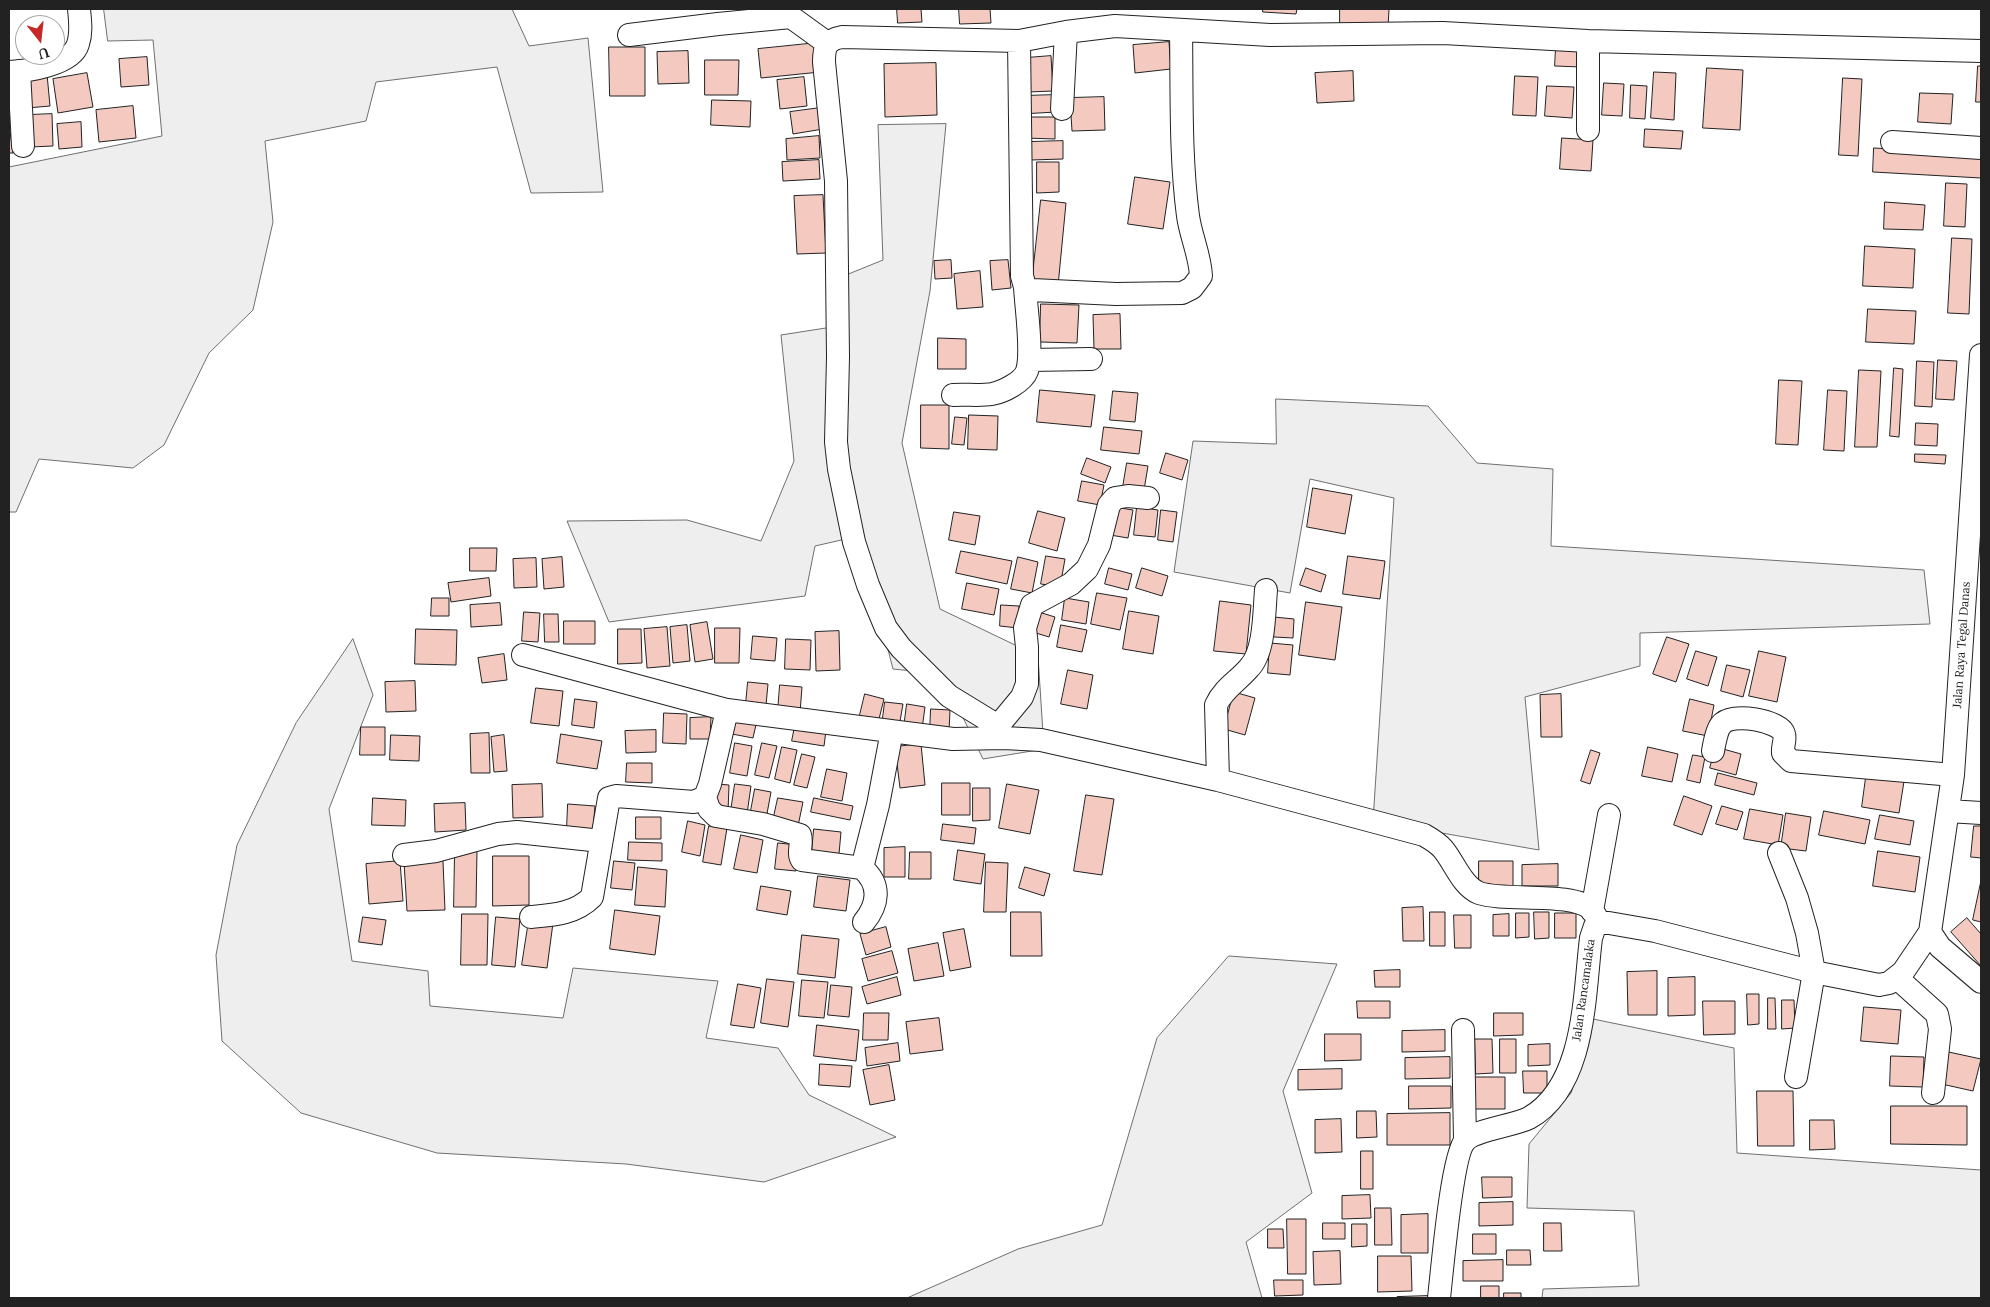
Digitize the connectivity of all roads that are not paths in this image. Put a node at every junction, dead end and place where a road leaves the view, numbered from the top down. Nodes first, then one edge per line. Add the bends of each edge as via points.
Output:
1 (79, 9) edge
2 (793, 13) edge
3 (1181, 30) junction
4 (1066, 32) junction
5 (629, 35) dead end
6 (1019, 41) junction
7 (1588, 41) junction
8 (827, 43) junction
9 (1981, 51) edge
10 (14, 72) edge
11 (1062, 109) dead end
12 (1588, 130) dead end
13 (1892, 142) dead end
14 (23, 146) dead end
15 (1981, 148) edge
16 (1025, 286) junction
17 (1981, 355) edge
18 (1091, 359) dead end
19 (1029, 360) junction
20 (953, 395) dead end
21 (1979, 417) edge
22 (1148, 498) dead end
23 (1266, 590) dead end
24 (523, 655) dead end
25 (727, 710) junction
26 (892, 731) junction
27 (1001, 732) junction
28 (1713, 751) dead end
29 (1953, 775) junction
30 (1218, 780) junction
31 (705, 797) junction
32 (1948, 811) junction
33 (1981, 812) edge
34 (1609, 815) dead end
35 (601, 840) junction
36 (1779, 853) dead end
37 (404, 855) dead end
38 (862, 868) junction
39 (531, 917) dead end
40 (1596, 917) junction
41 (864, 922) dead end
42 (1927, 937) junction
43 (1814, 972) junction
44 (1900, 975) junction
45 (1981, 982) edge
46 (1463, 1030) dead end
47 (1796, 1077) dead end
48 (1933, 1094) dead end
49 (1465, 1141) junction
50 (1439, 1298) edge

1 - 10 street via 81,30 78,46 67,57 51,65
2 - 5 street
2 - 8 street
3 - 4 street via 1116,26
3 - 7 street via 1270,35 1443,33
3 - 16 street via 1182,148 1188,218 1201,276 1192,288 1182,293 1116,294 1032,290
4 - 6 street
4 - 11 street
6 - 8 street via 842,37
6 - 16 street via 1022,276
7 - 9 street
7 - 12 street
8 - 27 street via 824,62 836,181 836,442 854,542 886,628 901,648 949,696
10 - 14 street
13 - 15 street
16 - 19 street
17 - 21 street, Jalan Raya Tegal Danas
18 - 19 street
19 - 20 street via 1026,373 1005,389 993,394
21 - 29 street, Jalan Raya Tegal Danas
22 - 27 street via 1115,498 1109,505 1098,545 1087,569 1071,584 1032,605 1025,628 1027,684
23 - 30 street via 1257,657 1216,705
24 - 25 street
25 - 26 street
25 - 31 street
26 - 27 street via 953,739
26 - 38 street
27 - 30 street
28 - 29 street via 1721,725 1727,720 1754,718 1781,728 1784,734 1783,754 1791,761
29 - 32 street, Jalan Raya Tegal Danas
30 - 40 street via 1424,835 1443,849 1478,892 1491,896 1577,902
31 - 35 street via 694,802 610,798
31 - 38 street via 709,809 716,816 763,824 800,835 802,860
32 - 33 street
32 - 42 street, Jalan Raya Tegal Danas
34 - 40 street
35 - 37 street via 517,832
35 - 39 street via 592,897 577,908 560,914
36 - 43 street via 1797,898
38 - 41 street via 870,874 875,897 873,911
40 - 43 street, Jalan Rancamalaka via 1609,923 1655,931
40 - 49 street, Jalan Rancamalaka via 1581,1027 1570,1068 1558,1090 1545,1106 1531,1116
42 - 44 street
42 - 45 street
43 - 44 street, Jalan Rancamalaka via 1867,984 1889,983
43 - 47 street
44 - 48 street via 1937,1014 1940,1029
46 - 49 street
49 - 50 street via 1454,1182

